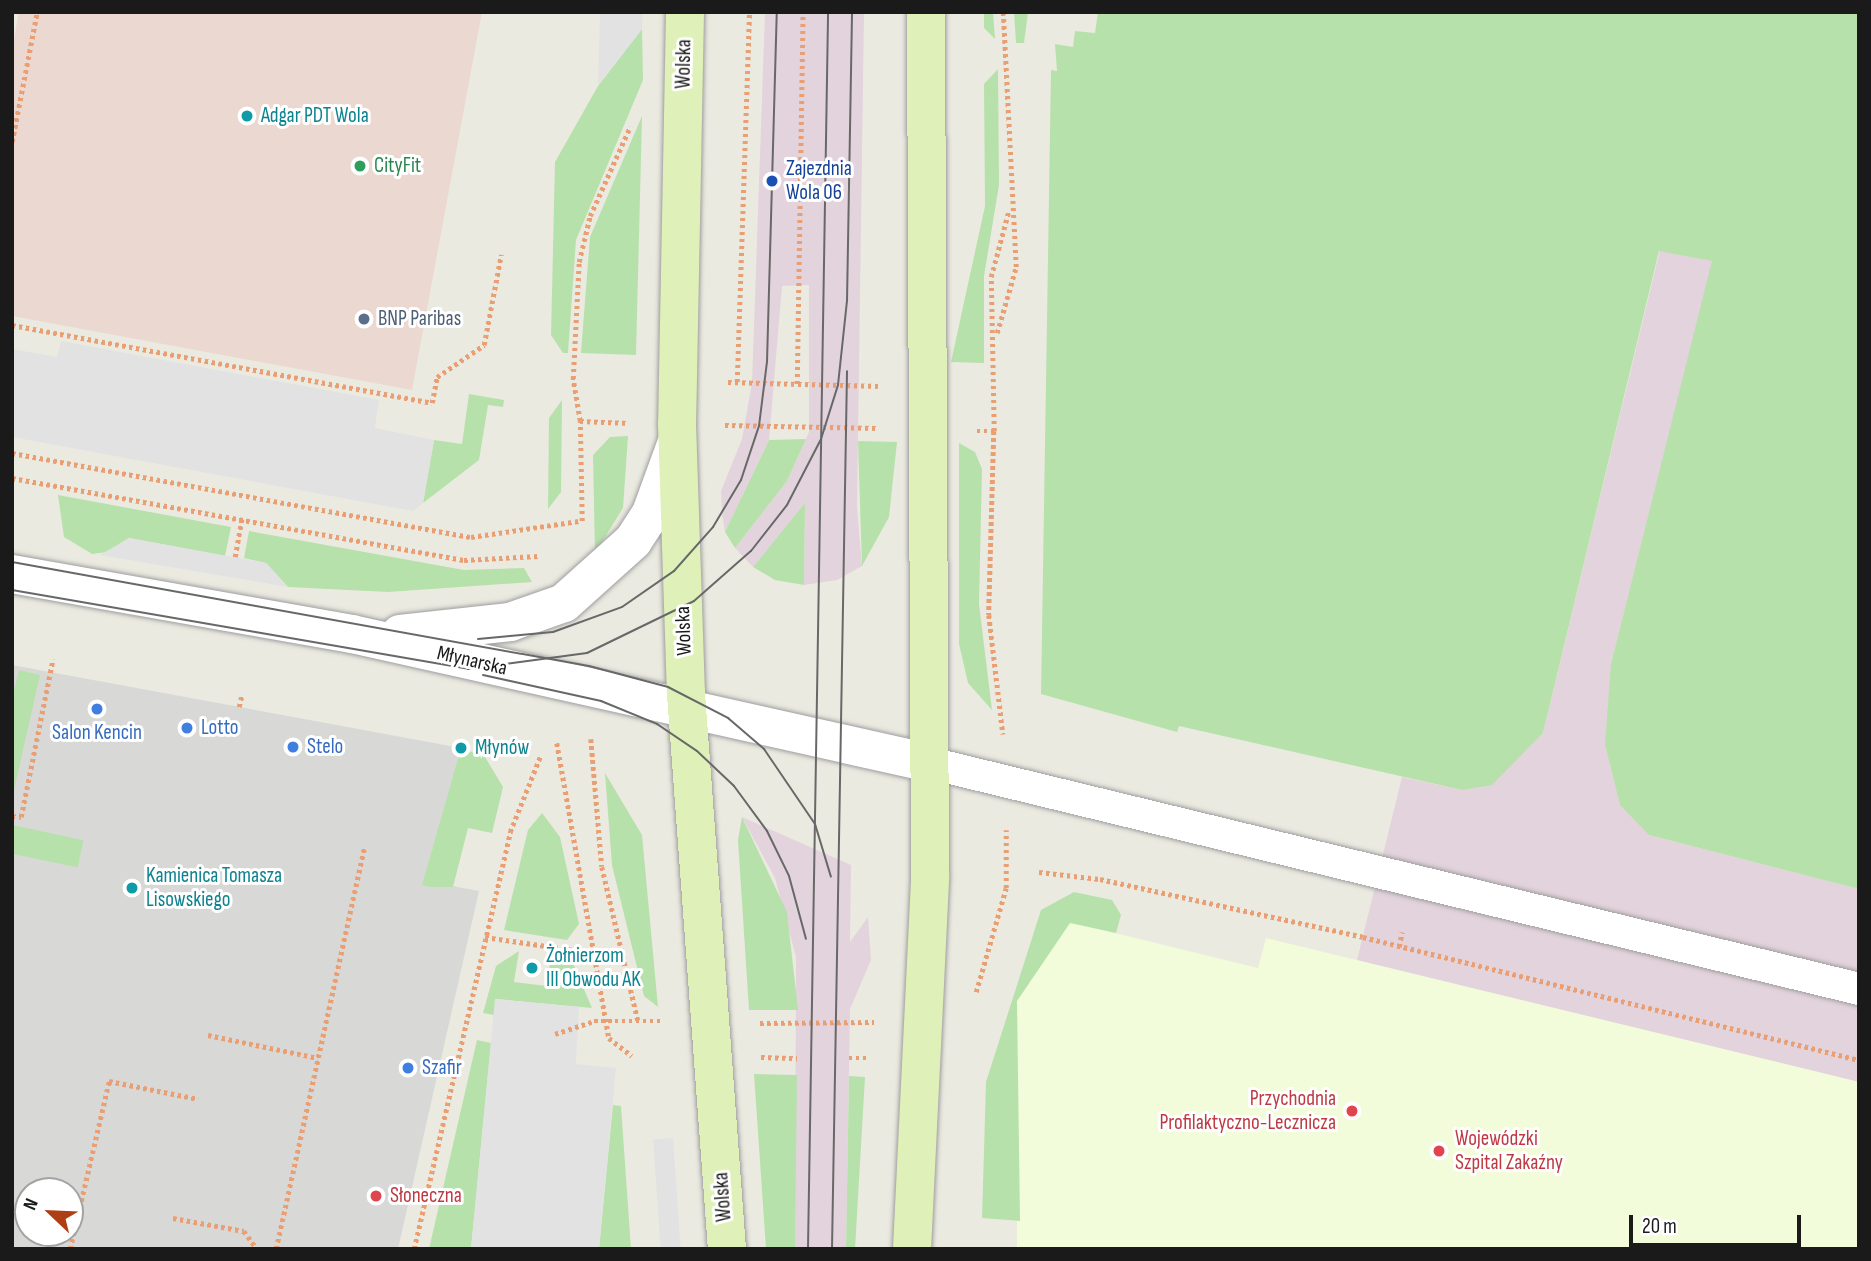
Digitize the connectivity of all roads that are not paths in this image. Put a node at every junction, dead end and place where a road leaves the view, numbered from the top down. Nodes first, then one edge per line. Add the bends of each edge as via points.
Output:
1 (685, 12) edge
2 (926, 12) edge
3 (677, 441) junction
4 (12, 574) edge
5 (352, 634) junction
6 (687, 709) junction
7 (930, 763) junction
8 (1859, 989) edge
9 (727, 1249) edge
10 (912, 1249) edge

1 - 3 main road, Wolska
2 - 7 main road
3 - 5 street via 651,513 633,541 564,603 510,622
3 - 6 main road, Wolska
4 - 5 street, Młynarska
5 - 6 street, Młynarska
6 - 7 street, Młynarska
6 - 9 main road, Wolska
7 - 8 lane
7 - 10 main road

